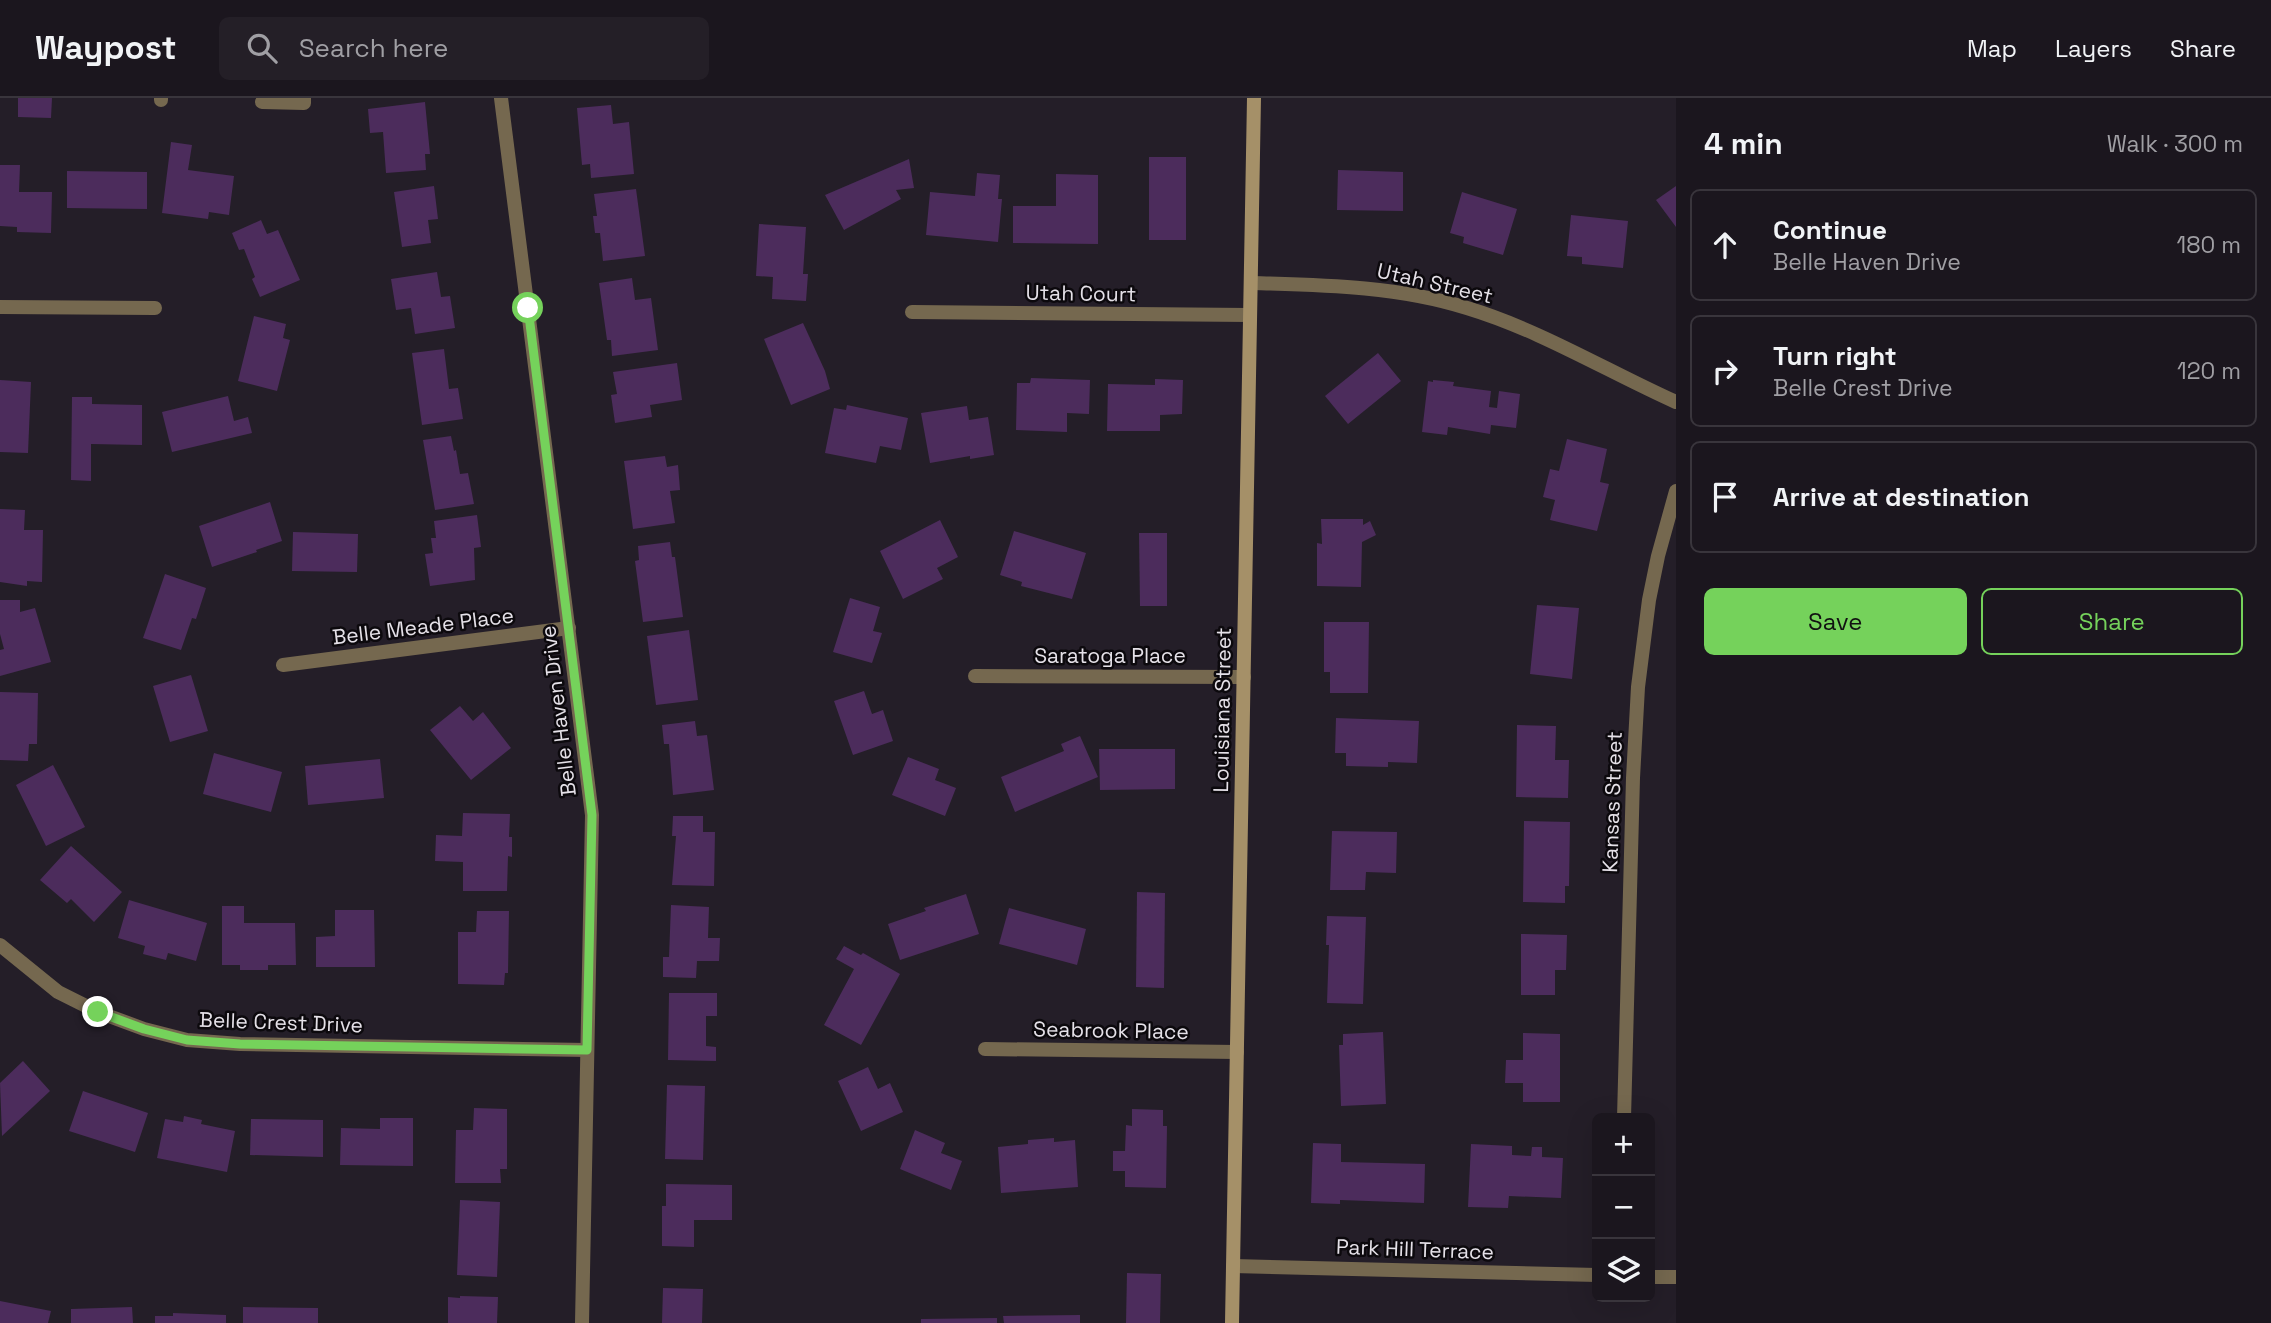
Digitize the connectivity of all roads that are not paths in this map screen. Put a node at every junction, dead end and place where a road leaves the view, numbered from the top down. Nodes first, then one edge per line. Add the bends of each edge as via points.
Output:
1 (304, 98) edge
2 (501, 98) edge
3 (1254, 98) edge
4 (262, 102) dead end
5 (1251, 283) junction
6 (0, 307) edge
7 (155, 308) dead end
8 (912, 312) dead end
9 (1250, 315) junction
10 (1676, 402) edge
11 (1676, 491) edge
12 (569, 628) junction
13 (283, 665) dead end
14 (975, 676) dead end
15 (1244, 677) junction
16 (0, 945) edge
17 (985, 1049) dead end
18 (587, 1050) junction
19 (1237, 1052) junction
20 (1624, 1113) edge
21 (1233, 1266) junction
22 (1592, 1275) edge
23 (1655, 1277) edge
24 (1676, 1278) edge
25 (582, 1323) edge
26 (1231, 1323) edge

1 - 4 street via 304,103
2 - 12 street, Belle Haven Drive
3 - 5 main road, Louisiana Street
5 - 9 main road, Louisiana Street
5 - 10 street, Utah Street via 1365,288 1466,307
6 - 7 street
8 - 9 street, Utah Court
9 - 15 main road, Louisiana Street
11 - 20 street, Kansas Street via 1649,600 1638,687
12 - 13 street, Belle Meade Place
12 - 18 street, Belle Haven Drive via 592,815
14 - 15 street, Saratoga Place
15 - 19 main road, Louisiana Street
16 - 18 street, Belle Crest Drive via 58,992 108,1016 187,1040
17 - 19 street, Seabrook Place
18 - 25 street, Belle Haven Drive
19 - 21 main road, Louisiana Street
21 - 22 street, Park Hill Terrace
21 - 26 main road, Louisiana Street
23 - 24 street

